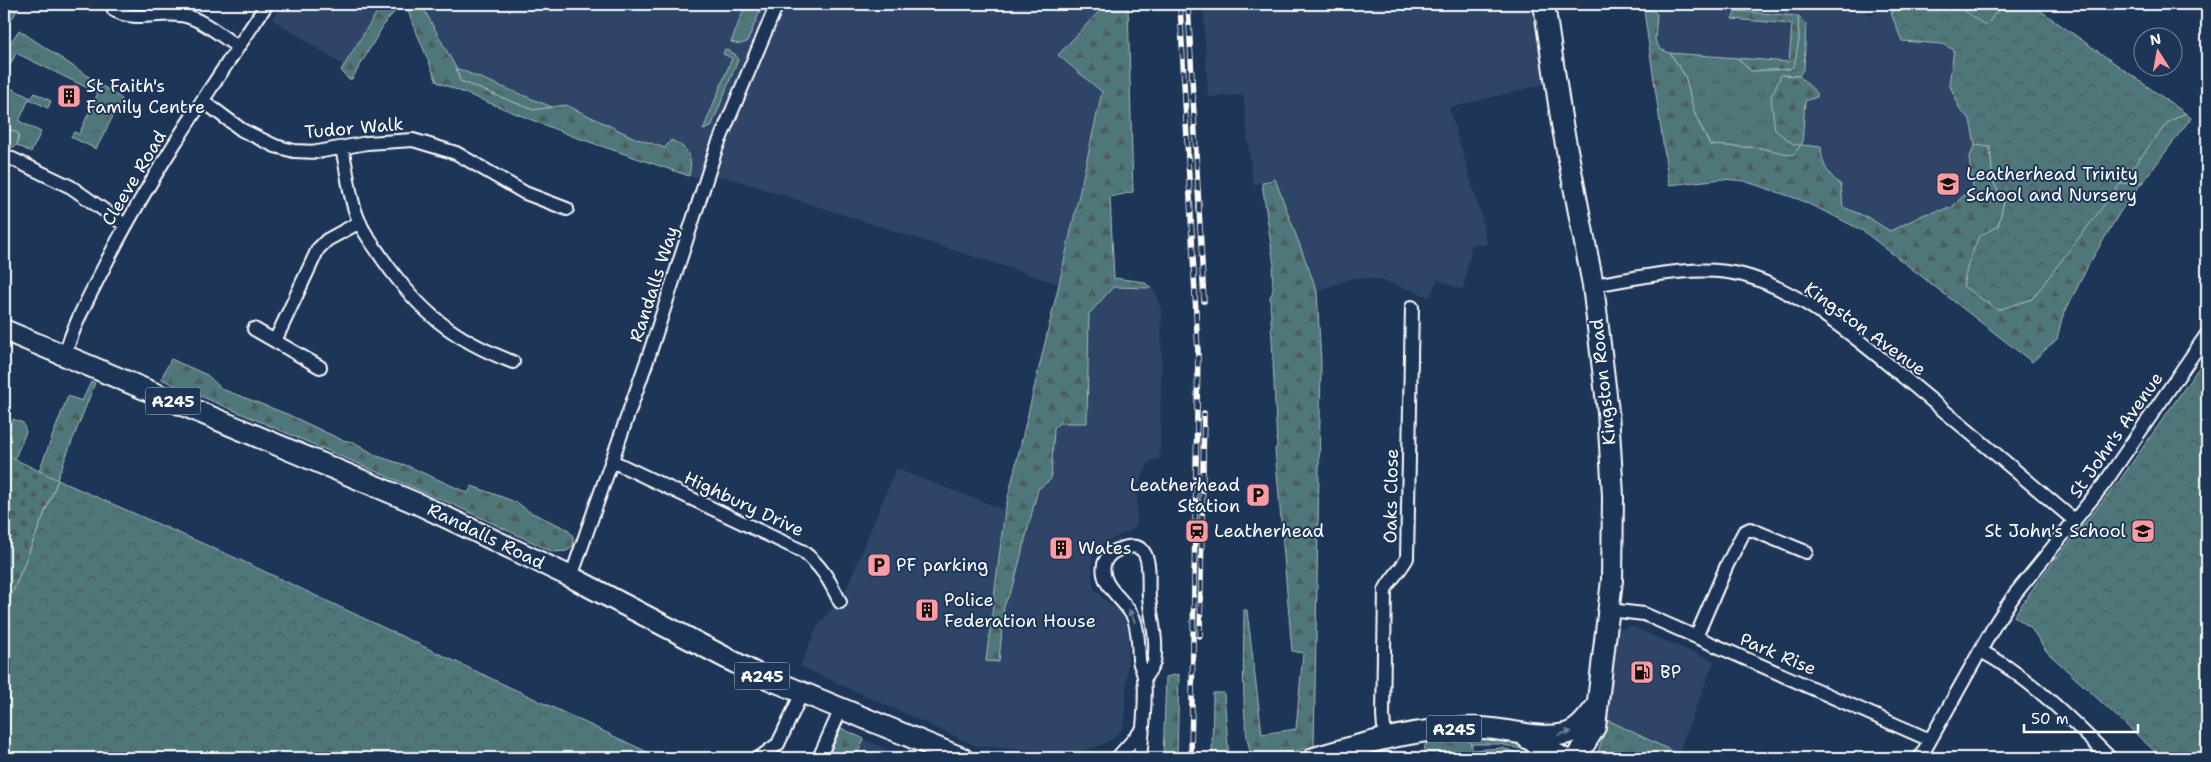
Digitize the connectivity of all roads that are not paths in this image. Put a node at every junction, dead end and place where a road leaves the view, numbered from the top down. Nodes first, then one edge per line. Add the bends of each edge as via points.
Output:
1 (112, 4) edge
2 (267, 4) edge
3 (777, 4) edge
4 (1544, 4) edge
5 (238, 47) junction
6 (203, 101) junction
7 (342, 149) junction
8 (4, 155) edge
9 (567, 209) dead end
10 (360, 222) junction
11 (125, 225) junction
12 (1592, 285) junction
13 (1412, 307) dead end
14 (254, 329) dead end
15 (4, 330) edge
16 (2207, 334) edge
17 (275, 340) junction
18 (65, 355) junction
19 (513, 362) dead end
20 (320, 368) dead end
21 (612, 461) junction
22 (2075, 521) junction
23 (1806, 552) dead end
24 (571, 577) junction
25 (840, 602) dead end
26 (1610, 610) junction
27 (1696, 638) junction
28 (1981, 652) junction
29 (1144, 678) junction
30 (802, 693) junction
31 (1596, 707) junction
32 (841, 709) junction
33 (1142, 730) junction
34 (1523, 735) junction
35 (1385, 739) junction
36 (1930, 740) junction
37 (759, 758) edge
38 (820, 758) edge
39 (962, 758) edge
40 (1117, 758) edge
41 (1140, 758) edge
42 (1314, 758) edge
43 (1563, 758) edge
44 (1576, 758) edge
45 (1920, 758) edge
46 (2110, 758) edge

1 - 5 street via 114,10 130,16 167,14 194,19
2 - 5 street, Cleeve Road
3 - 21 street, Randalls Way via 716,149
4 - 12 main road, Kingston Road
5 - 6 street, Cleeve Road
6 - 7 street, Tudor Walk via 242,130 275,146 310,152
6 - 11 street, Cleeve Road
7 - 9 street, Tudor Walk via 381,141 413,140 456,153 542,202
7 - 10 street
8 - 11 street via 71,187
10 - 17 street via 327,240 318,249
10 - 19 street via 400,283 437,321 481,350
11 - 18 street, Cleeve Road via 72,332
12 - 22 street, Kingston Avenue via 1717,271 1764,282 1826,318 1873,352
12 - 26 main road, Kingston Road via 1612,471
13 - 35 street, Oaks Close via 1407,558 1385,590
14 - 17 street
15 - 18 main road, Randalls Road / A245
16 - 22 street, St John's Avenue via 2148,423
17 - 20 street
18 - 24 main road, Randalls Road / A245 via 418,504
21 - 24 street, Randalls Way
21 - 25 street, Highbury Drive via 802,551 817,562
22 - 28 street, St John's Avenue via 2015,594
23 - 27 street via 1750,529 1744,532
24 - 30 main road, Randalls Road / A245 via 757,674
26 - 27 street, Park Rise via 1644,614
26 - 31 main road, Kingston Road
27 - 36 street, Park Rise
28 - 36 street, St John's Avenue
28 - 46 street via 2002,664 2055,706
29 -> 29 street via 1134,618 1126,603 1107,583 1104,573 1104,563 1109,556 1129,546 1140,548 1149,565 1154,663
29 - 33 street
30 - 32 main road, Randalls Road / A245
30 - 37 street via 778,744
34 -> 31 main road, A245 via 1567,734
31 - 44 main road, Kingston Road via 1595,727
32 - 38 street
32 - 39 main road, Randalls Road / A245
33 - 40 street
33 - 41 street
34 - 35 main road, A245 via 1463,728
34 - 43 main road, A245
35 - 42 main road, A245
36 - 45 street, St John's Avenue

